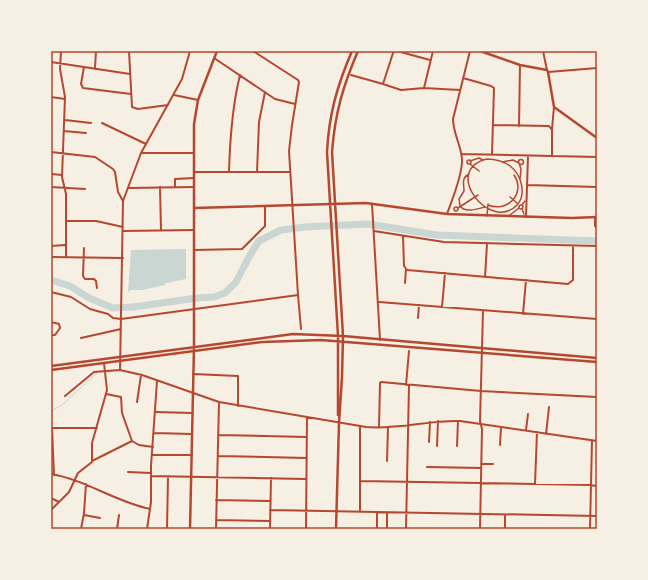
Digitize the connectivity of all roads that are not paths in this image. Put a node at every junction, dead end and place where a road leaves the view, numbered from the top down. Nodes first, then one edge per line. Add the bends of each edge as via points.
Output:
1 (61, 51) edge
2 (96, 51) edge
3 (129, 51) edge
4 (190, 51) edge
5 (216, 51) edge
6 (253, 51) edge
7 (352, 51) edge
8 (358, 51) edge
9 (396, 51) edge
10 (433, 51) edge
11 (470, 51) edge
12 (480, 51) edge
13 (543, 51) edge
14 (214, 58) junction
15 (430, 60) junction
16 (51, 62) edge
17 (60, 64) junction
18 (520, 65) junction
19 (84, 67) junction
20 (94, 68) junction
21 (597, 68) edge
22 (547, 71) junction
23 (130, 74) junction
24 (351, 74) dead end
25 (240, 75) junction
26 (463, 78) junction
27 (383, 84) junction
28 (424, 88) junction
29 (460, 90) junction
30 (265, 92) junction
31 (131, 94) junction
32 (174, 95) junction
33 (51, 97) edge
34 (65, 99) junction
35 (198, 100) junction
36 (295, 104) junction
37 (168, 105) junction
38 (554, 107) junction
39 (65, 120) junction
40 (90, 123) dead end
41 (102, 123) dead end
42 (493, 125) junction
43 (519, 126) junction
44 (552, 130) junction
45 (64, 131) junction
46 (86, 133) dead end
47 (597, 138) edge
48 (146, 144) junction
49 (51, 152) edge
50 (141, 153) junction
51 (194, 153) junction
52 (63, 154) junction
53 (461, 154) junction
54 (492, 154) junction
55 (469, 156) dead end
56 (528, 156) junction
57 (552, 156) junction
58 (597, 157) edge
59 (483, 160) junction
60 (470, 161) junction
61 (502, 162) junction
62 (519, 163) junction
63 (522, 164) junction
64 (526, 164) dead end
65 (473, 166) junction
66 (229, 171) junction
67 (479, 171) dead end
68 (194, 172) junction
69 (257, 172) junction
70 (290, 172) junction
71 (516, 173) junction
72 (51, 174) edge
73 (469, 174) junction
74 (62, 175) junction
75 (194, 178) junction
76 (520, 179) junction
77 (527, 185) junction
78 (51, 187) edge
79 (160, 187) junction
80 (175, 187) junction
81 (194, 187) junction
82 (597, 187) edge
83 (65, 188) junction
84 (85, 188) dead end
85 (128, 188) junction
86 (478, 195) dead end
87 (474, 197) junction
88 (510, 197) dead end
89 (513, 200) junction
90 (123, 201) junction
91 (525, 201) dead end
92 (335, 203) junction
93 (329, 204) junction
94 (372, 204) junction
95 (291, 205) junction
96 (518, 205) junction
97 (522, 205) junction
98 (265, 206) junction
99 (487, 206) junction
100 (459, 207) junction
101 (194, 208) junction
102 (520, 208) junction
103 (447, 214) junction
104 (510, 214) dead end
105 (525, 215) junction
106 (487, 216) junction
107 (596, 217) edge
108 (66, 221) junction
109 (123, 227) junction
110 (597, 228) edge
111 (194, 230) junction
112 (374, 230) junction
113 (123, 231) junction
114 (160, 231) junction
115 (403, 236) junction
116 (487, 243) junction
117 (65, 245) junction
118 (51, 246) edge
119 (573, 246) junction
120 (597, 246) edge
121 (84, 248) dead end
122 (194, 250) junction
123 (51, 257) edge
124 (66, 257) junction
125 (84, 258) junction
126 (123, 258) junction
127 (406, 269) junction
128 (445, 273) junction
129 (485, 277) junction
130 (526, 280) junction
131 (405, 283) dead end
132 (97, 288) dead end
133 (51, 292) edge
134 (298, 295) junction
135 (379, 302) junction
136 (419, 305) junction
137 (442, 307) junction
138 (194, 308) junction
139 (483, 311) junction
140 (523, 314) junction
141 (418, 318) dead end
142 (121, 319) junction
143 (597, 319) edge
144 (51, 322) edge
145 (121, 329) junction
146 (301, 329) dead end
147 (51, 335) edge
148 (338, 336) junction
149 (343, 336) junction
150 (81, 338) dead end
151 (380, 340) junction
152 (338, 341) junction
153 (343, 341) junction
154 (194, 347) junction
155 (482, 348) junction
156 (194, 351) junction
157 (409, 351) dead end
158 (482, 353) junction
159 (120, 356) junction
160 (597, 358) edge
161 (120, 361) junction
162 (597, 362) edge
163 (104, 363) junction
164 (51, 366) edge
165 (51, 370) edge
166 (120, 370) junction
167 (105, 371) junction
168 (193, 374) junction
169 (141, 375) junction
170 (158, 380) junction
171 (408, 385) junction
172 (481, 391) junction
173 (106, 394) junction
174 (193, 394) junction
175 (65, 396) dead end
176 (597, 397) edge
177 (137, 402) dead end
178 (219, 402) junction
179 (238, 406) junction
180 (549, 407) dead end
181 (155, 412) junction
182 (192, 413) junction
183 (528, 414) dead end
184 (307, 417) junction
185 (438, 421) junction
186 (458, 421) junction
187 (430, 422) junction
188 (339, 423) junction
189 (481, 424) junction
190 (408, 425) junction
191 (360, 426) junction
192 (388, 426) junction
193 (379, 427) junction
194 (501, 427) junction
195 (51, 428) edge
196 (97, 428) junction
197 (526, 430) junction
198 (537, 432) junction
199 (154, 433) junction
200 (192, 434) junction
201 (546, 434) junction
202 (218, 435) junction
203 (307, 437) junction
204 (592, 440) junction
205 (132, 441) junction
206 (597, 441) edge
207 (429, 442) dead end
208 (500, 445) dead end
209 (437, 446) dead end
210 (457, 446) dead end
211 (153, 447) junction
212 (152, 454) junction
213 (192, 455) junction
214 (218, 456) junction
215 (307, 458) junction
216 (387, 461) dead end
217 (92, 462) junction
218 (481, 464) junction
219 (493, 464) dead end
220 (427, 467) dead end
221 (481, 468) junction
222 (128, 472) dead end
223 (53, 474) edge
224 (151, 475) junction
225 (168, 476) junction
226 (191, 477) junction
227 (217, 477) junction
228 (271, 478) junction
229 (306, 479) junction
230 (76, 480) junction
231 (360, 481) junction
232 (407, 482) junction
233 (481, 483) junction
234 (86, 484) junction
235 (535, 484) junction
236 (590, 485) junction
237 (597, 486) edge
238 (51, 498) edge
239 (216, 500) junction
240 (270, 501) junction
241 (59, 502) junction
242 (150, 509) junction
243 (51, 510) edge
244 (270, 510) junction
245 (306, 511) junction
246 (337, 511) junction
247 (360, 512) junction
248 (377, 512) junction
249 (387, 512) junction
250 (406, 513) junction
251 (480, 514) junction
252 (84, 515) junction
253 (119, 515) dead end
254 (505, 515) junction
255 (590, 516) junction
256 (597, 516) edge
257 (100, 518) dead end
258 (216, 520) junction
259 (270, 521) junction
260 (81, 529) edge
261 (117, 529) edge
262 (147, 529) edge
263 (168, 529) edge
264 (190, 529) edge
265 (216, 529) edge
266 (270, 529) edge
267 (306, 529) edge
268 (336, 529) edge
269 (377, 529) edge
270 (387, 529) edge
271 (406, 529) edge
272 (480, 529) edge
273 (505, 529) edge
274 (590, 529) edge

1 - 17 street
2 - 20 street
3 - 23 street
4 - 32 street via 182,79
5 - 14 street
6 - 36 street via 299,81
7 - 93 street via 340,80 328,133
8 - 92 street via 345,81 334,133 332,159
9 - 15 street
9 - 27 street via 393,53
10 - 15 street
11 - 26 street
12 - 18 street
13 - 22 street
14 - 25 street
14 - 35 street
15 - 28 street
16 - 17 street
17 - 19 street
17 - 34 street
18 - 22 street
18 - 43 street
19 - 20 street
19 - 31 street via 81,84 83,88
20 - 23 street
21 - 22 street
22 - 38 street
23 - 31 street
24 - 27 street
25 - 30 street
25 - 66 street via 233,104
26 - 29 street
26 - 42 street via 494,88
27 - 28 street via 401,90
28 - 29 street
29 - 53 street via 453,122
30 - 36 street via 277,100
30 - 69 street via 258,135
31 - 37 street via 134,108
32 - 35 street
32 - 37 street
33 - 34 street
34 - 39 street
35 - 51 street via 194,124
36 - 70 street via 289,151
37 - 48 street
38 - 44 street
38 - 47 street
39 - 40 street
39 - 45 street
41 - 48 street
42 - 43 street
42 - 54 street
43 - 44 street via 549,126
44 - 57 street
45 - 46 street
45 - 52 street
48 - 50 street
49 - 52 street
50 - 51 street
50 - 85 street
51 - 68 street
52 - 74 street
52 - 90 street via 95,157 114,170
53 - 54 street
53 - 103 street via 461,170
54 - 56 street
55 - 60 street
56 - 57 street
56 - 77 street
57 - 58 street
59 - 60 street via 479,158
59 - 61 street
59 - 65 street
60 - 60 street via 469,164 465,162
60 - 65 street
61 - 62 street via 513,160
61 - 71 street
62 - 63 street
62 - 63 street via 521,158
62 - 76 street
63 - 64 street
65 - 67 street
65 - 73 street
66 - 68 street
66 - 69 street
68 - 75 street
69 - 70 street
70 - 95 street
71 - 76 street
71 - 89 street via 513,175 518,185
72 - 74 street
73 - 87 street via 469,185
73 - 100 street via 463,181 464,191 459,200
74 - 83 street
75 - 80 street via 175,179
75 - 81 street
76 - 96 street via 522,194
77 - 82 street
77 - 105 street
78 - 83 street
79 - 80 street
79 - 85 street
79 - 114 street
80 - 81 street
81 - 101 street
83 - 84 street
83 - 108 street
85 - 90 street
86 - 87 street
87 - 99 street
87 - 100 street
88 - 89 street
89 - 96 street
89 - 99 street via 500,207
90 - 109 street
91 - 97 street
92 - 93 street
92 - 94 street
92 - 149 street
93 - 95 street
93 - 148 street
94 - 103 street
94 - 112 street
95 - 98 street
95 - 134 street
96 - 97 street
96 - 99 street via 503,211
96 - 102 street
97 - 102 street
98 - 101 street
98 - 122 street via 265,226 242,249
99 - 100 street via 467,210
99 - 106 street
100 - 100 street via 456,212 453,208 456,207
101 - 111 street
102 - 104 street
102 - 105 street
103 - 106 street
105 - 106 street
105 - 107 street
107 - 110 street
108 - 109 street via 96,221
108 - 117 street
109 - 113 street
111 - 114 street
111 - 122 street
112 - 115 street
112 - 135 street
113 - 114 street
113 - 126 street
115 - 116 street via 444,242
115 - 127 street
116 - 119 street
116 - 129 street
117 - 118 street
117 - 124 street
119 - 120 street
119 - 130 street via 570,283
121 - 125 street
122 - 138 street
123 - 124 street
124 - 125 street
125 - 126 street
125 - 132 street via 83,277 94,279
126 - 142 street
127 - 128 street
127 - 131 street
128 - 129 street
128 - 137 street
129 - 130 street
130 - 140 street
133 - 142 street via 71,297 90,310
134 - 138 street
134 - 146 street
135 - 136 street
135 - 151 street
136 - 137 street
136 - 141 street
137 - 139 street
138 - 142 street
138 - 154 street
139 - 140 street
139 - 155 street
140 - 143 street
142 - 145 street
144 - 147 street via 58,324 60,328 55,335
145 - 150 street
145 - 159 street
148 - 149 street
148 - 152 street
148 - 154 street via 294,334
149 - 151 street
149 - 153 street
151 - 155 street
152 - 153 street
152 - 156 street via 270,342
152 - 188 street
153 - 158 street
153 - 188 street
154 - 156 street
154 - 159 street
155 - 158 street
155 - 160 street
156 - 161 street
156 - 168 street
157 - 171 street
158 - 162 street
158 - 172 street
159 - 161 street
159 - 164 street
161 - 163 street
161 - 166 street
163 - 165 street
163 - 167 street
166 - 167 street
166 - 169 street
167 - 173 street
167 - 175 street via 92,373
168 - 174 street
168 - 179 street via 238,376
169 - 170 street
169 - 177 street
170 - 174 street
170 - 181 street
171 - 172 street
171 - 190 street
171 - 193 street via 380,383
172 - 176 street
172 - 189 street
173 - 196 street
173 - 205 street via 120,396 122,413
174 - 178 street
174 - 182 street
178 - 179 street
178 - 202 street
179 - 184 street
180 - 201 street
181 - 182 street
181 - 199 street
182 - 200 street
183 - 197 street
184 - 188 street
184 - 203 street
185 - 186 street
185 - 187 street
185 - 209 street
186 - 189 street
186 - 210 street
187 - 190 street
187 - 207 street
188 - 191 street
188 - 246 street
189 - 194 street
189 - 218 street
190 - 192 street
190 - 232 street
191 - 193 street
191 - 231 street
192 - 193 street
192 - 216 street
194 - 197 street
194 - 208 street
195 - 196 street
195 - 223 street
196 - 217 street via 92,443
197 - 198 street
198 - 201 street
198 - 235 street
199 - 200 street
199 - 211 street
200 - 213 street
201 - 204 street
202 - 203 street
202 - 214 street
203 - 215 street
204 - 206 street
204 - 236 street
205 - 211 street
205 - 217 street
211 - 212 street
212 - 213 street
212 - 224 street
213 - 226 street
214 - 215 street
214 - 227 street
215 - 229 street
217 - 230 street via 78,473
218 - 219 street
218 - 221 street
220 - 221 street
221 - 233 street
222 - 224 street
223 - 230 street
224 - 225 street
224 - 242 street
225 - 226 street
225 - 263 street
226 - 227 street
226 - 264 street
227 - 228 street
227 - 239 street
228 - 229 street
228 - 240 street
229 - 245 street
230 - 234 street
230 - 241 street
231 - 232 street
231 - 247 street
232 - 233 street
232 - 250 street
233 - 235 street
233 - 251 street
234 - 242 street
234 - 252 street
235 - 236 street
236 - 237 street
236 - 255 street
238 - 241 street
239 - 240 street
239 - 258 street
240 - 244 street
241 - 243 street
242 - 262 street
244 - 245 street
244 - 259 street
245 - 246 street
245 - 267 street
246 - 247 street
246 - 268 street
247 - 248 street
248 - 249 street
248 - 269 street
249 - 250 street
249 - 270 street
250 - 251 street
250 - 271 street
251 - 254 street
251 - 272 street
252 - 257 street
252 - 260 street
253 - 261 street
254 - 255 street
254 - 273 street
255 - 256 street
255 - 274 street
258 - 259 street
258 - 265 street
259 - 266 street

